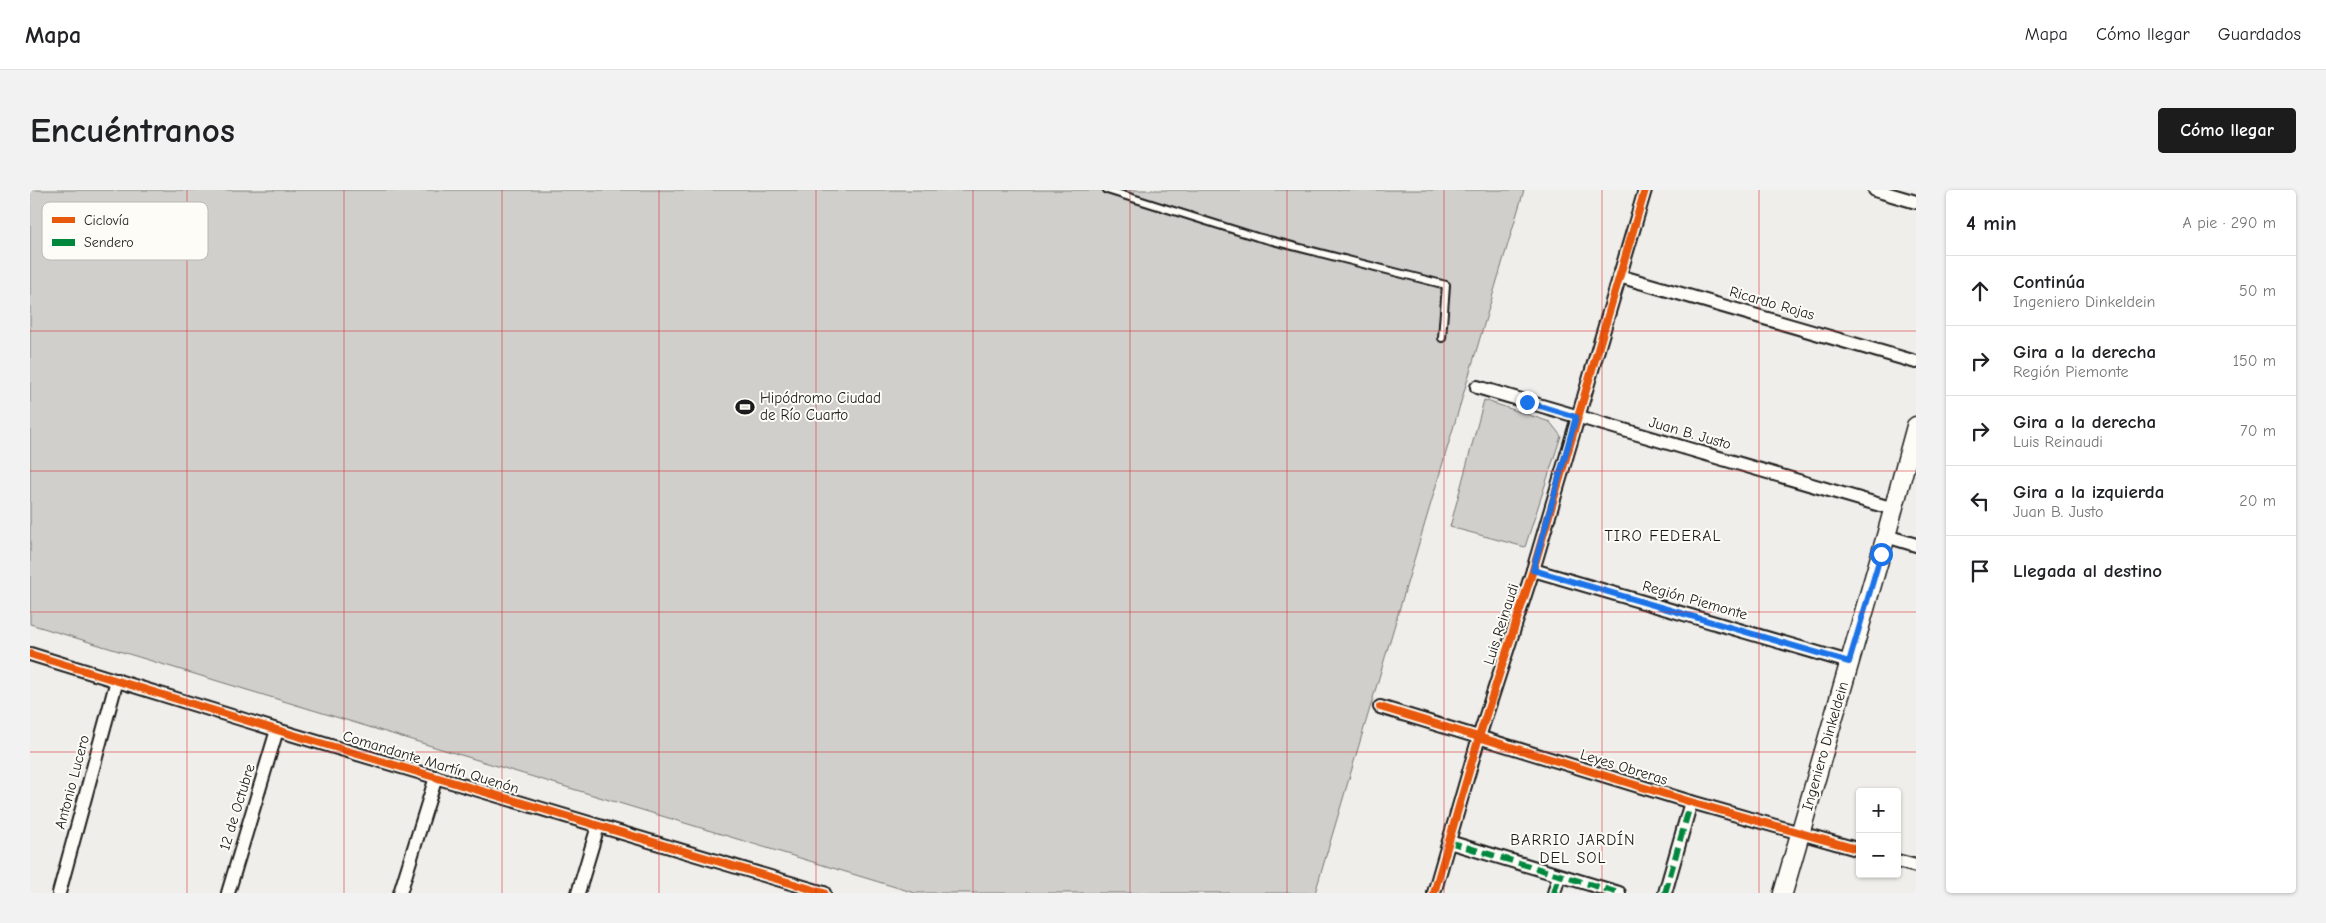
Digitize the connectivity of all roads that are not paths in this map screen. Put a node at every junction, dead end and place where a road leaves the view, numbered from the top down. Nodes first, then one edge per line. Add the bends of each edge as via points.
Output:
1 (1107, 190) edge
2 (1645, 190) edge
3 (1875, 190) edge
4 (1916, 202) edge
5 (1619, 276) junction
6 (1442, 338) dead end
7 (1916, 362) edge
8 (1477, 387) dead end
9 (1576, 417) junction
10 (1916, 426) edge
11 (1894, 509) junction
12 (1886, 536) junction
13 (1916, 545) edge
14 (1533, 570) junction
15 (30, 654) edge
16 (1849, 662) junction
17 (117, 680) junction
18 (1380, 707) dead end
19 (277, 730) junction
20 (1479, 737) junction
21 (436, 778) junction
22 (1691, 802) junction
23 (598, 826) junction
24 (1801, 833) junction
25 (1448, 842) junction
26 (1856, 849) edge
27 (1901, 862) edge
28 (1916, 866) edge
29 (1559, 876) junction
30 (58, 893) edge
31 (228, 893) edge
32 (400, 893) edge
33 (578, 893) edge
34 (824, 893) edge
35 (1434, 893) edge
36 (1554, 893) edge
37 (1619, 893) edge
38 (1665, 893) edge
39 (1783, 893) edge

1 - 6 lane via 1257,237 1446,284
2 - 5 street, Luis Reinaudi
3 - 4 street
5 - 7 street, Ricardo Rojas
5 - 9 street, Luis Reinaudi
8 - 9 street, Juan B. Justo
9 - 11 street, Juan B. Justo
9 - 14 street, Luis Reinaudi
10 - 11 main road, Ingeniero Dinkeldein
11 - 12 main road, Ingeniero Dinkeldein
12 - 13 street
12 - 16 main road, Ingeniero Dinkeldein
14 - 16 street, Región Piemonte
14 - 20 street, Luis Reinaudi
15 - 17 street, Comandante Martín Quenón
16 - 24 main road, Ingeniero Dinkeldein
17 - 19 street, Comandante Martín Quenón
17 - 30 street, Antonio Lucero
18 - 20 street, Leyes Obreras
19 - 21 street, Comandante Martín Quenón
19 - 31 street, 12 de Octubre
20 - 22 street, Leyes Obreras
20 - 25 street, Luis Reinaudi
21 - 23 street, Comandante Martín Quenón
21 - 32 street
22 - 24 street, Leyes Obreras
22 - 38 street
23 - 33 street
23 - 34 street, Comandante Martín Quenón
24 - 26 street, Leyes Obreras
24 - 39 main road, Ingeniero Dinkeldein
25 - 29 street
25 - 35 street, Luis Reinaudi
27 - 28 street
29 - 36 street
29 - 37 street

